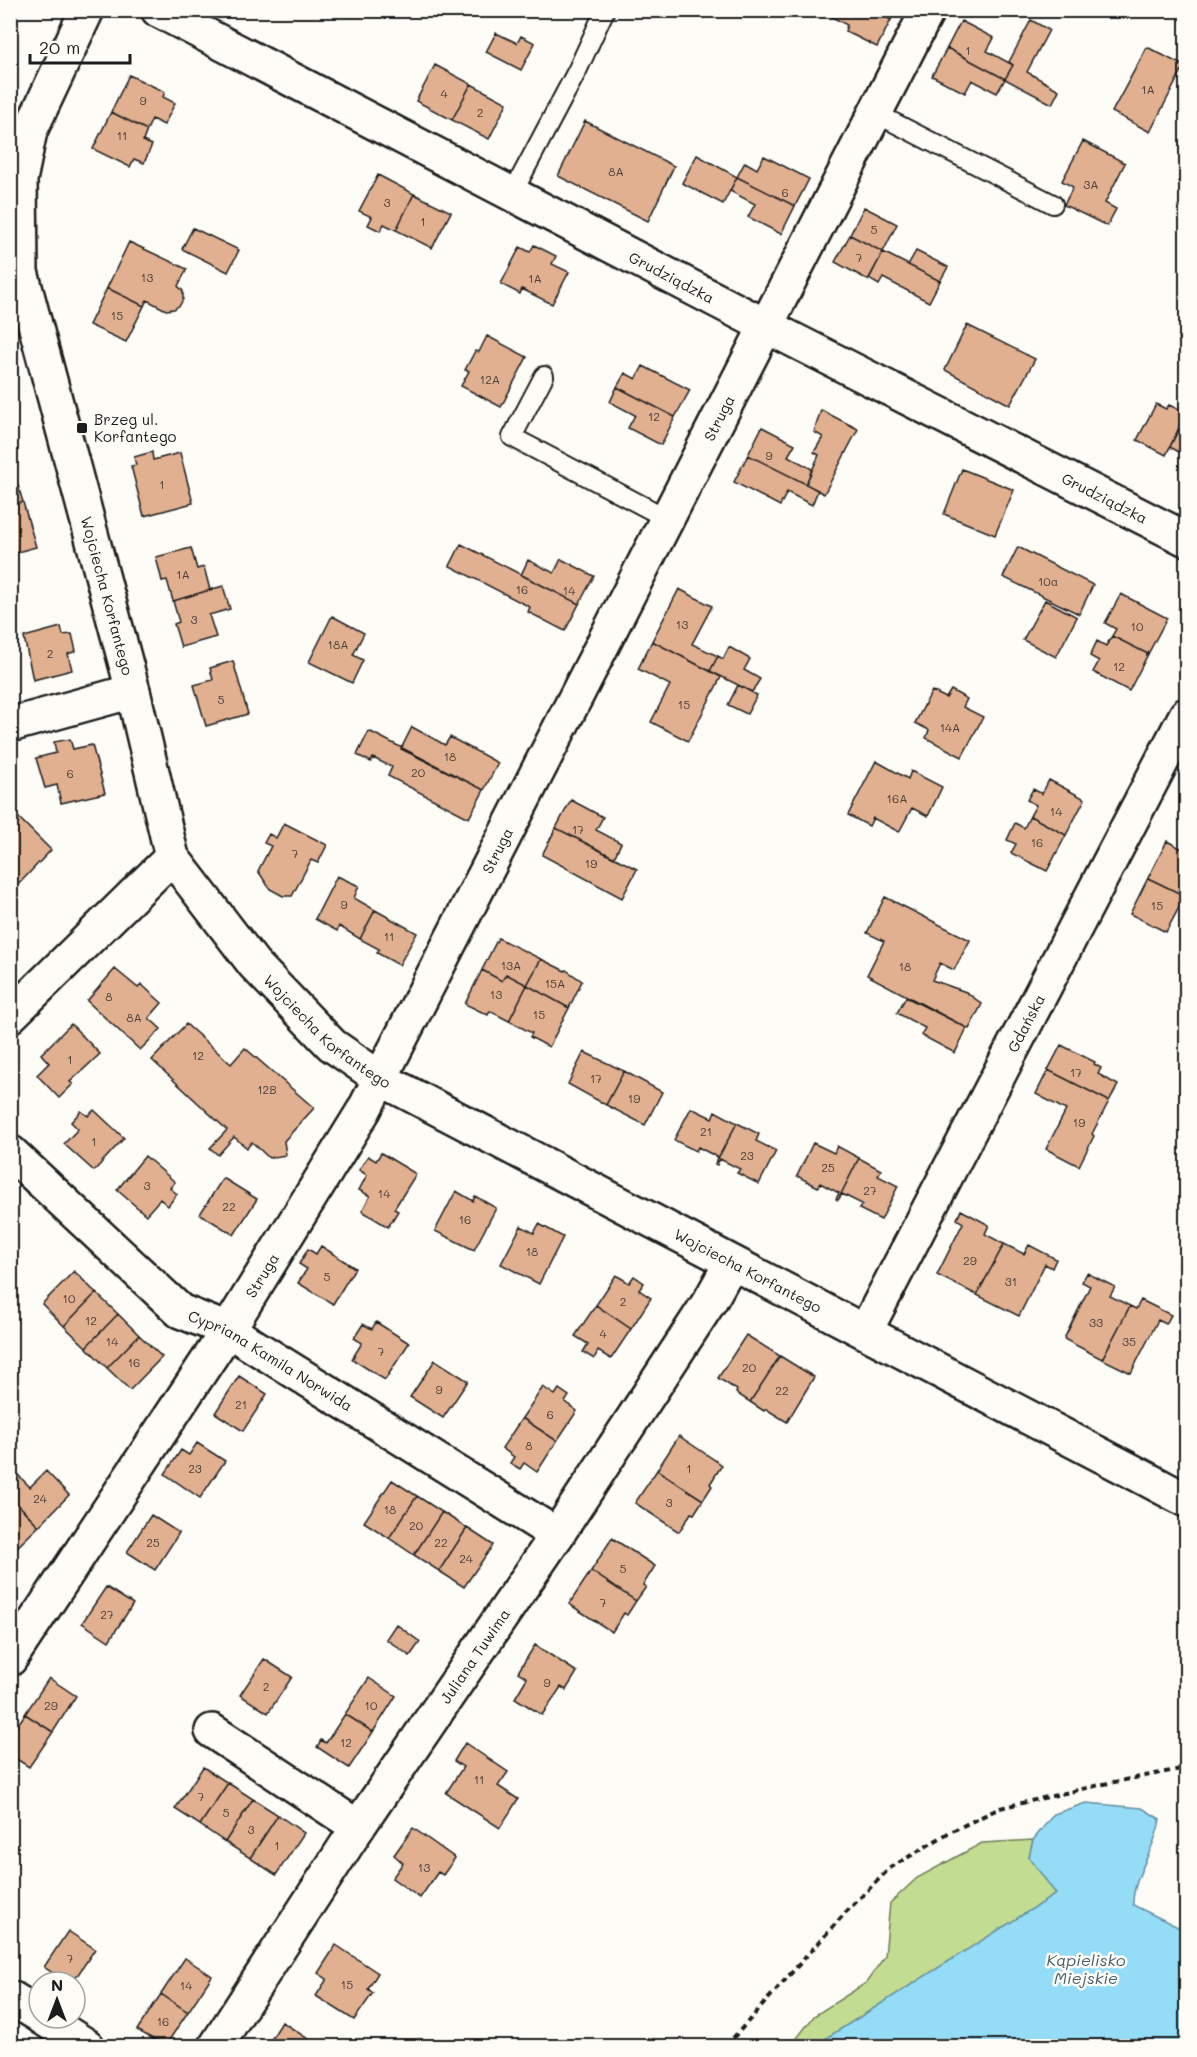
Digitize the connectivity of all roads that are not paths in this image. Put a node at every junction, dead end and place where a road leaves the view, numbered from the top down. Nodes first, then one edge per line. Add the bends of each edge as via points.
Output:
1 (87, 10) edge
2 (158, 10) edge
3 (606, 10) edge
4 (928, 10) edge
5 (875, 113) junction
6 (20, 138) edge
7 (512, 194) junction
8 (1053, 204) dead end
9 (16, 270) edge
10 (766, 326) junction
11 (544, 376) dead end
12 (666, 518) junction
13 (1186, 539) edge
14 (133, 691) junction
15 (1186, 715) edge
16 (10, 725) edge
17 (172, 857) junction
18 (10, 1016) edge
19 (381, 1079) junction
20 (10, 1152) edge
21 (731, 1263) junction
22 (228, 1330) junction
23 (866, 1330) junction
24 (1186, 1500) edge
25 (557, 1535) junction
26 (16, 1636) edge
27 (212, 1731) dead end
28 (358, 1827) junction
29 (62, 2030) edge
30 (87, 2046) edge
31 (216, 2046) edge

1 - 6 street, Wojciecha Korfantego
2 - 7 street, Grudziądzka
3 - 7 lane
4 - 5 street, Struga
5 - 8 lane
5 - 10 street, Struga
6 - 9 street, Wojciecha Korfantego
7 - 10 street, Grudziądzka
9 - 14 street, Wojciecha Korfantego via 73,459
10 - 12 street, Struga
10 - 13 street, Grudziądzka
11 - 12 lane via 512,437
12 - 19 street, Struga
14 - 16 street
14 - 17 street, Wojciecha Korfantego
15 - 23 street, Gdańska
17 - 18 street
17 - 19 street, Wojciecha Korfantego via 254,964 332,1045
19 - 21 street, Wojciecha Korfantego
19 - 22 street, Struga
20 - 22 street, Cypriana Kamila Norwida via 180,1311
21 - 23 street, Wojciecha Korfantego
21 - 25 street, Juliana Tuwima
22 - 25 street, Cypriana Kamila Norwida
22 - 26 street, Struga
23 - 24 street, Wojciecha Korfantego
25 - 28 street, Juliana Tuwima
27 - 28 street
28 - 31 street, Juliana Tuwima
29 - 30 street

